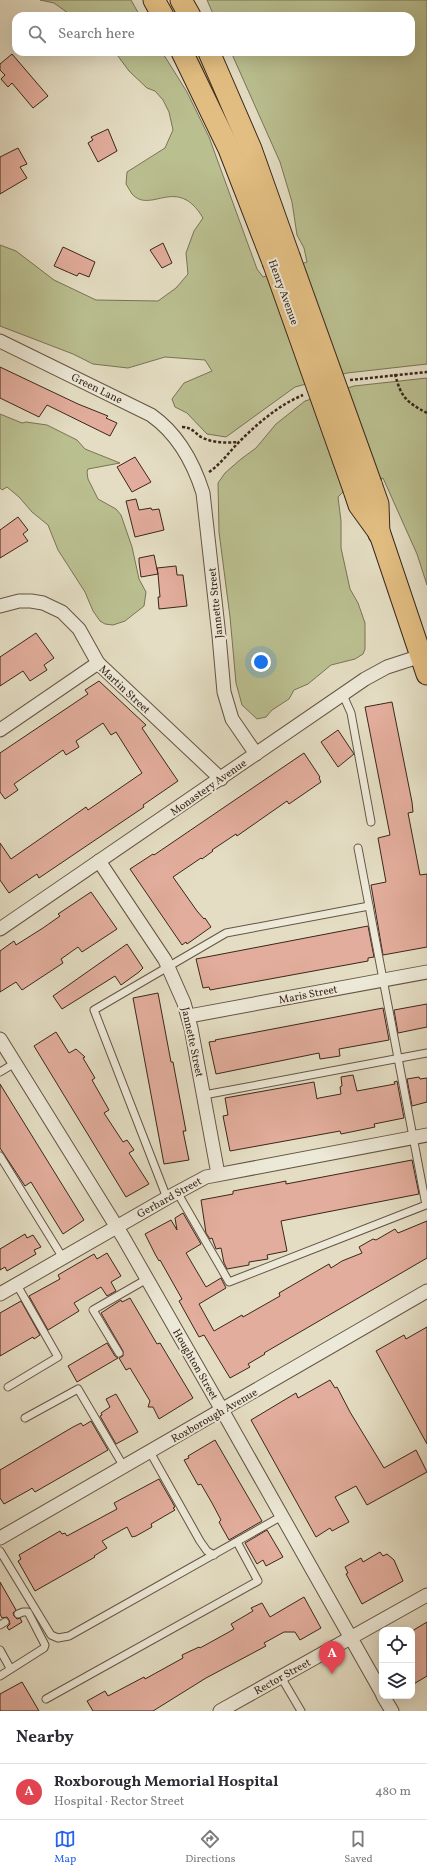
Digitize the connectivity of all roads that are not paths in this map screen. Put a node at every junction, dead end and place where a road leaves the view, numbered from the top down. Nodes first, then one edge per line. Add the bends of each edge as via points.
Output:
1 (154, 0) edge
2 (181, 0) edge
3 (161, 12) edge
4 (188, 12) edge
5 (184, 56) edge
6 (211, 56) edge
7 (278, 250) junction
8 (0, 341) edge
9 (183, 448) joint
10 (0, 606) edge
11 (98, 663) junction
12 (424, 665) edge
13 (343, 695) junction
14 (0, 730) edge
15 (256, 754) junction
16 (221, 779) junction
17 (372, 822) dead end
18 (358, 848) dead end
19 (99, 862) junction
20 (369, 906) junction
21 (0, 929) edge
22 (169, 967) junction
23 (427, 972) edge
24 (383, 980) junction
25 (189, 1016) junction
26 (0, 1039) edge
27 (427, 1053) edge
28 (398, 1059) junction
29 (15, 1063) junction
30 (0, 1072) edge
31 (204, 1095) junction
32 (427, 1135) edge
33 (413, 1138) junction
34 (0, 1156) edge
35 (218, 1174) junction
36 (172, 1195) junction
37 (116, 1226) junction
38 (63, 1258) junction
39 (147, 1278) junction
40 (17, 1285) junction
41 (427, 1291) edge
42 (0, 1294) edge
43 (119, 1353) dead end
44 (8, 1387) dead end
45 (222, 1410) junction
46 (25, 1418) dead end
47 (150, 1452) junction
48 (124, 1467) junction
49 (282, 1516) junction
50 (0, 1538) edge
51 (237, 1542) junction
52 (0, 1551) edge
53 (214, 1555) junction
54 (427, 1594) edge
55 (18, 1614) dead end
56 (351, 1637) junction
57 (0, 1650) edge
58 (10, 1668) junction
59 (0, 1676) edge
60 (281, 1677) junction
61 (379, 1688) edge
62 (46, 1699) dead end
63 (385, 1699) edge
64 (220, 1711) edge
65 (301, 1711) edge
66 (392, 1711) edge

1 - 3 main road
2 - 4 main road
5 - 7 main road, Henry Avenue
6 - 7 main road, Henry Avenue via 251,149
7 - 12 main road, Henry Avenue, bridge
8 - 9 street, Green Lane via 144,411 160,421
9 - 15 street, Jannette Street via 199,479 203,493 224,692 232,719
10 - 11 street via 19,601 53,606 71,619 79,629
11 - 14 street, Martin Street
11 - 16 street, Martin Street
12 - 13 street, Monastery Avenue via 378,672
13 - 15 street, Monastery Avenue
13 - 17 lane via 351,713
15 - 16 street, Monastery Avenue
16 - 19 street, Monastery Avenue
18 - 20 lane
19 - 21 street, Monastery Avenue
19 - 22 street, Jannette Street
20 - 22 lane via 226,933 210,940
20 - 24 lane
22 - 25 street, Jannette Street
22 - 36 lane via 94,1010
23 - 24 street, Maris Street
24 - 25 street, Maris Street
24 - 28 lane
25 - 31 street, Jannette Street
26 - 29 street, Houghton Street
27 - 28 lane
28 - 31 lane
28 - 33 lane
29 - 30 lane
29 - 37 street, Houghton Street
31 - 35 street, Jannette Street
32 - 33 street, Gerhard Street
33 - 35 street, Gerhard Street
33 - 36 lane via 426,1205 229,1282
34 - 38 lane
35 - 36 street, Gerhard Street via 197,1181
36 - 37 street, Gerhard Street
37 - 38 street, Gerhard Street
37 - 39 street, Houghton Street
38 - 40 street, Gerhard Street
39 - 43 lane via 93,1310
39 - 45 street, Houghton Street
40 - 42 street, Gerhard Street
40 - 44 lane via 58,1357
41 - 45 street, Roxborough Avenue
45 - 47 street, Roxborough Avenue
45 - 49 street, Houghton Street
46 - 48 lane via 78,1388
47 - 48 street, Roxborough Avenue
47 - 53 lane via 200,1540 207,1551
48 - 50 street, Roxborough Avenue
49 - 51 lane
49 - 56 street, Houghton Street
51 - 53 lane
51 - 62 lane via 258,1581
52 - 53 lane via 51,1635 58,1638 69,1636
54 - 56 street, Rector Street
55 - 58 lane via 28,1612 45,1645
56 - 60 street, Rector Street
56 - 61 street, Houghton Street
57 - 58 lane
58 - 59 lane
60 - 64 street, Rector Street
60 - 65 lane
63 - 66 street, Houghton Street

